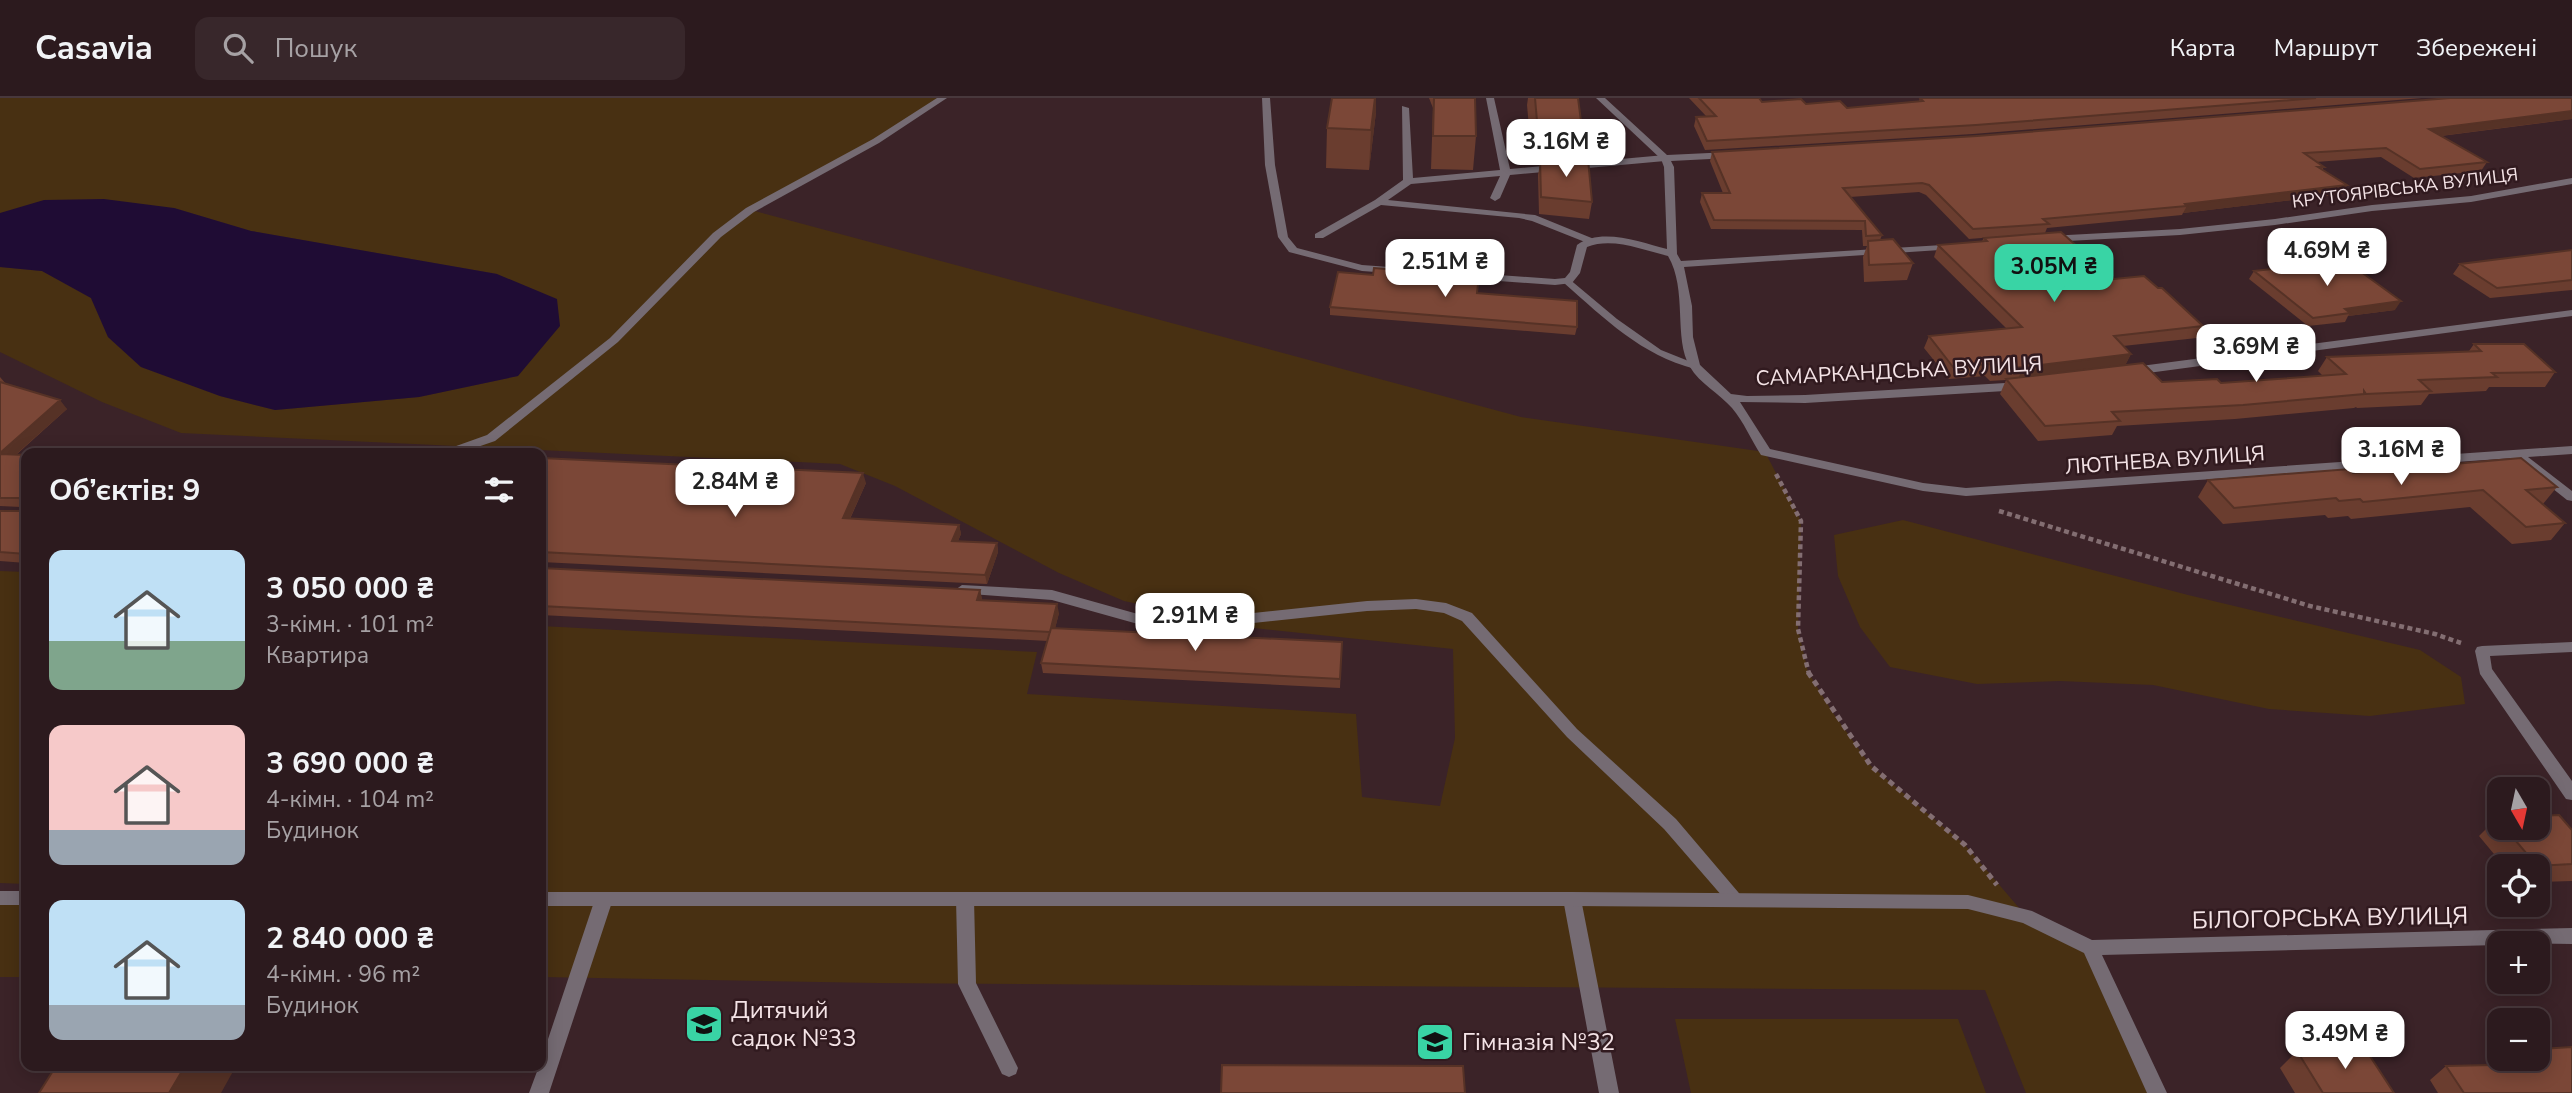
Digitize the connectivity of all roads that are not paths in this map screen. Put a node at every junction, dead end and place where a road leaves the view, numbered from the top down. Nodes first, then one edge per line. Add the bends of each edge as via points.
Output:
1 (943, 98) edge
2 (1266, 98) edge
3 (1490, 98) edge
4 (1600, 98) edge
5 (1405, 108) dead end
6 (1746, 154) edge
7 (1665, 158) junction
8 (1506, 173) junction
9 (1408, 181) junction
10 (2572, 181) edge
11 (1495, 198) dead end
12 (1379, 202) junction
13 (1319, 236) dead end
14 (2038, 240) edge
15 (1590, 241) junction
16 (1969, 245) edge
17 (1675, 259) junction
18 (1568, 281) junction
19 (2572, 313) edge
20 (1695, 366) junction
21 (2126, 372) edge
22 (2032, 384) edge
23 (1729, 397) junction
24 (463, 448) edge
25 (2572, 450) edge
26 (2519, 456) junction
27 (2572, 497) edge
28 (942, 589) edge
29 (2572, 647) edge
30 (2572, 794) edge
31 (0, 898) edge
32 (21, 898) edge
33 (546, 899) edge
34 (604, 899) junction
35 (965, 899) junction
36 (1572, 899) junction
37 (1735, 899) junction
38 (2572, 936) edge
39 (2090, 948) junction
40 (1009, 1068) dead end
41 (539, 1093) edge
42 (1609, 1093) edge
43 (2157, 1093) edge

1 - 24 street via 876,141 750,210 717,234 614,340 491,438
2 - 18 street via 1270,165 1283,237 1293,250 1362,268
3 - 8 street
4 - 7 street
5 - 9 street
6 - 7 street
7 - 8 street
7 - 17 street
8 - 9 street
8 - 11 street
9 - 12 street
10 - 14 street, КРУТОЯРІВСЬКА ВУЛИЦЯ via 2471,199 2275,222
12 - 13 street
12 - 15 street via 1519,215
15 - 17 street via 1605,239
15 - 18 street via 1582,245 1576,273
16 - 17 street
17 - 20 street
18 - 20 street via 1657,352
19 - 21 street
20 - 23 street
22 - 23 street, САМАРКАНДСЬКА ВУЛИЦЯ via 1805,399
23 - 26 street, ЛЮТНЕВА ВУЛИЦЯ via 1765,452 1923,488 1966,492
25 - 26 street, ЛЮТНЕВА ВУЛИЦЯ
26 - 27 street
28 - 37 street via 1052,595 1146,621 1188,625 1367,606 1446,608 1467,617 1573,733 1670,824
29 - 30 street via 2482,651 2485,670
31 - 32 street
33 - 34 street
34 - 35 street
34 - 41 street
35 - 36 street
35 - 40 street via 967,984
36 - 37 street
36 - 42 street
37 - 39 street via 1968,902 2026,916
38 - 39 street, БІЛОГОРСЬКА ВУЛИЦЯ
39 - 43 street

